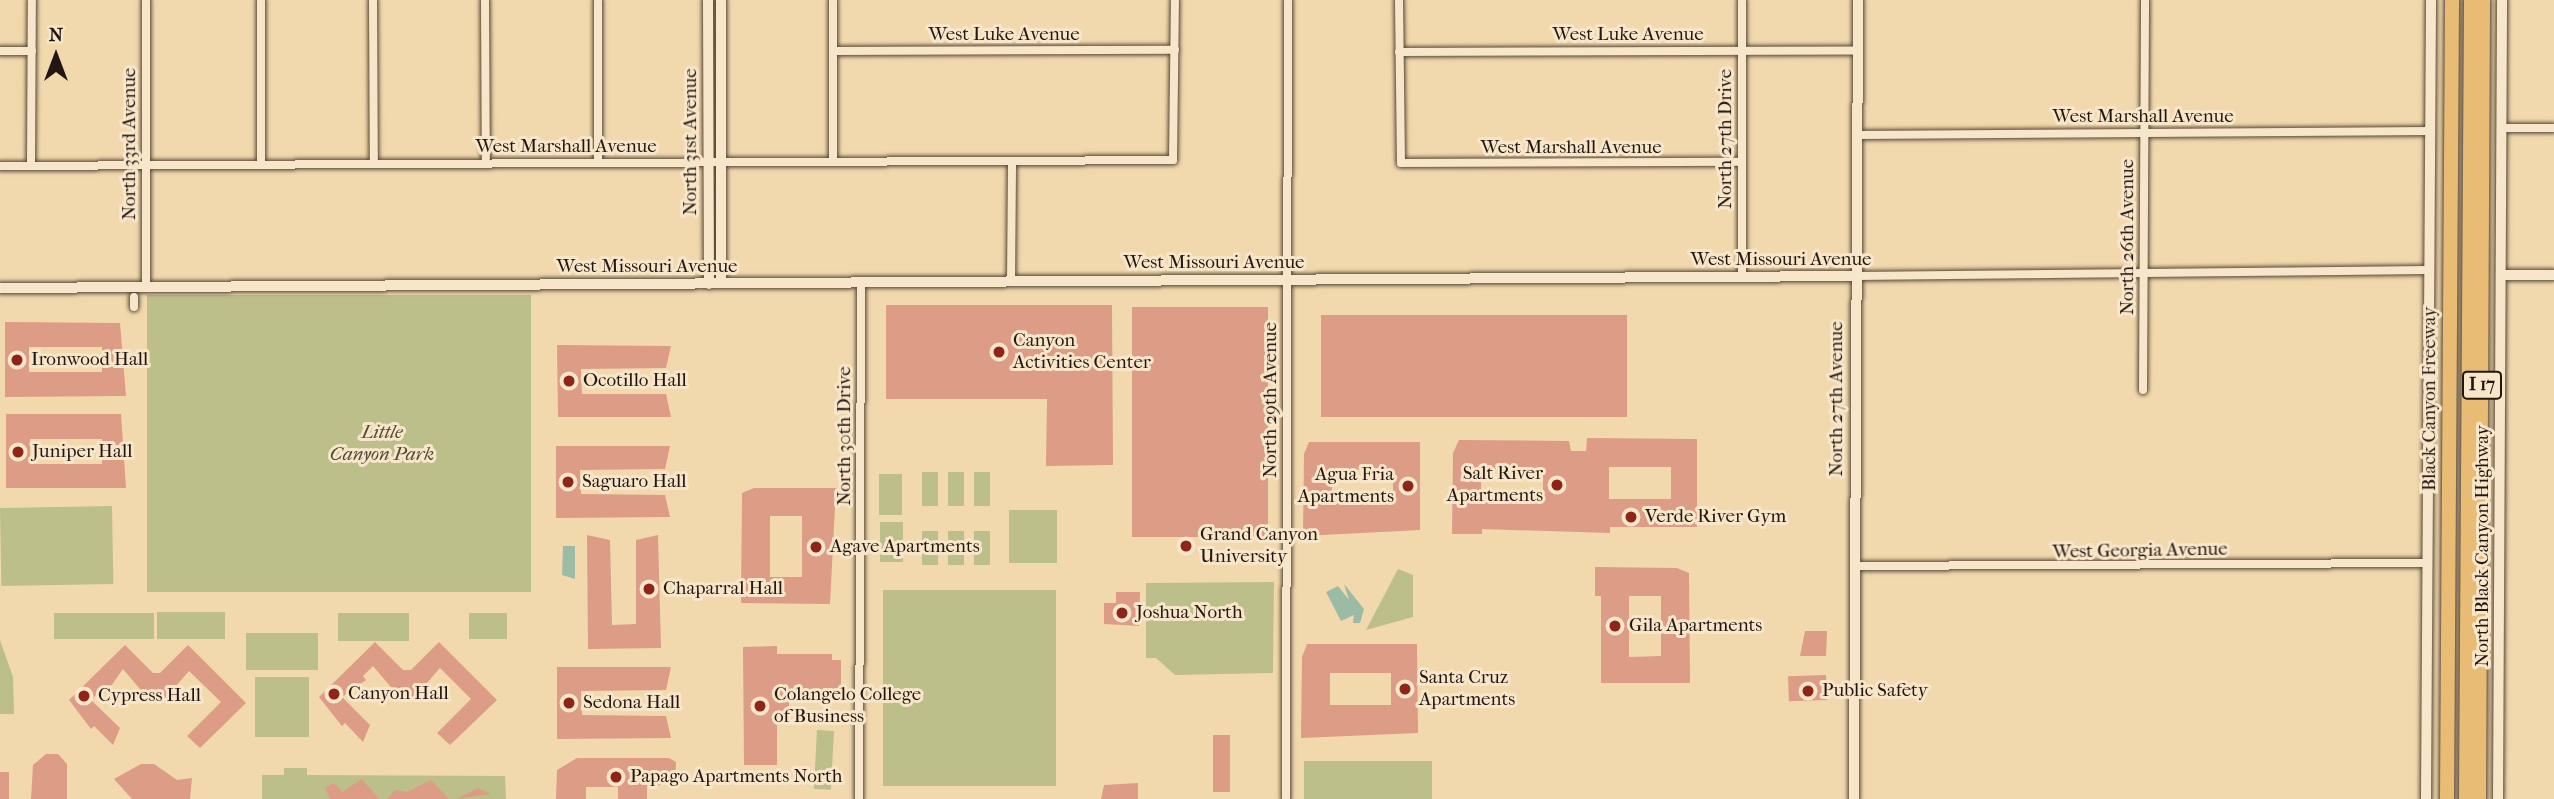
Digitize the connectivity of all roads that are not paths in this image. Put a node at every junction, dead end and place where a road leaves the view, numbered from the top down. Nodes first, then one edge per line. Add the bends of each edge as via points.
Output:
1 (32, 0) edge
2 (146, 0) edge
3 (261, 0) edge
4 (373, 0) edge
5 (485, 0) edge
6 (598, 0) edge
7 (708, 0) edge
8 (721, 0) edge
9 (833, 0) edge
10 (1175, 0) edge
11 (1288, 0) edge
12 (1399, 0) edge
13 (1742, 0) edge
14 (1858, 0) edge
15 (2146, 0) edge
16 (2431, 0) edge
17 (2452, 0) edge
18 (2463, 0) edge
19 (2471, 0) edge
20 (2483, 0) edge
21 (2502, 0) edge
22 (1175, 50) junction
23 (1741, 50) junction
24 (1858, 50) junction
25 (0, 51) edge
26 (32, 51) junction
27 (833, 51) junction
28 (1399, 52) junction
29 (2501, 128) junction
30 (2554, 128) edge
31 (2430, 131) junction
32 (2145, 133) junction
33 (1856, 135) junction
34 (1012, 161) junction
35 (833, 162) junction
36 (1741, 162) junction
37 (598, 163) junction
38 (708, 163) junction
39 (720, 163) junction
40 (374, 164) junction
41 (486, 164) junction
42 (146, 165) junction
43 (261, 165) junction
44 (0, 166) edge
45 (32, 166) junction
46 (2428, 270) junction
47 (2144, 274) junction
48 (2502, 275) junction
49 (2554, 275) edge
50 (1856, 276) junction
51 (1742, 277) junction
52 (1286, 280) junction
53 (1011, 282) junction
54 (861, 283) junction
55 (709, 284) junction
56 (721, 284) junction
57 (146, 287) junction
58 (0, 288) edge
59 (2143, 390) dead end
60 (2426, 563) junction
61 (1854, 566) junction
62 (859, 799) edge
63 (1286, 799) edge
64 (1854, 799) edge
65 (2426, 799) edge
66 (2445, 799) edge
67 (2458, 799) edge
68 (2466, 799) edge
69 (2481, 799) edge
70 (2498, 799) edge

1 - 26 street
2 - 42 street, North 33rd Avenue
3 - 43 street
4 - 40 street
5 - 41 street
6 - 37 street
7 - 38 street, North 31st Avenue
8 - 39 street, North 31st Avenue
9 - 27 street
10 - 22 street
11 - 52 street, North 29th Avenue
12 - 28 street
13 - 23 street, North 27th Drive
14 - 24 main road, North 27th Avenue
15 - 32 street, North 26th Avenue
16 - 31 main road
17 - 66 highway, Black Canyon Freeway / I 17
18 - 67 highway
19 - 68 highway
20 - 69 highway, I 17
21 - 29 main road, North Black Canyon Highway
22 - 27 street, West Luke Avenue
22 - 34 street, West Marshall Avenue via 1173,160
23 - 24 street, West Luke Avenue
23 - 28 street, West Luke Avenue
23 - 36 street, North 27th Drive
24 - 33 main road, North 27th Avenue
25 - 26 street
26 - 45 street
27 - 35 street
28 - 36 street, West Marshall Avenue via 1401,163
29 - 30 street
29 - 48 main road, North Black Canyon Highway
31 - 32 street, West Marshall Avenue
31 - 46 main road
32 - 33 street, West Marshall Avenue
32 - 47 street, North 26th Avenue
33 - 50 main road, North 27th Avenue
34 - 35 street, West Marshall Avenue
34 - 53 street
35 - 39 street, West Marshall Avenue
36 - 51 street, North 27th Drive
37 - 38 street, West Marshall Avenue
37 - 41 street, West Marshall Avenue
38 - 39 street, West Marshall Avenue
38 - 55 street, North 31st Avenue
39 - 56 street, North 31st Avenue
40 - 41 street, West Marshall Avenue
40 - 43 street, West Marshall Avenue
42 - 43 street, West Marshall Avenue
42 - 45 street, West Marshall Avenue
42 - 57 street, North 33rd Avenue
44 - 45 street, West Marshall Avenue
46 - 47 street, West Missouri Avenue
46 - 60 main road
47 - 50 street, West Missouri Avenue
47 - 59 street, North 26th Avenue
48 - 49 street
48 - 70 main road, North Black Canyon Highway
50 - 51 street, West Missouri Avenue
50 - 61 main road, North 27th Avenue
51 - 52 street, West Missouri Avenue
52 - 53 street, West Missouri Avenue
52 - 63 street, North 29th Avenue
53 - 54 street, West Missouri Avenue
54 - 56 street, West Missouri Avenue
54 - 62 street, North 30th Drive
55 - 56 street, West Missouri Avenue
55 - 57 street, West Missouri Avenue
57 - 58 street, West Missouri Avenue
60 - 61 street, West Georgia Avenue
60 - 65 main road
61 - 64 main road, North 27th Avenue

